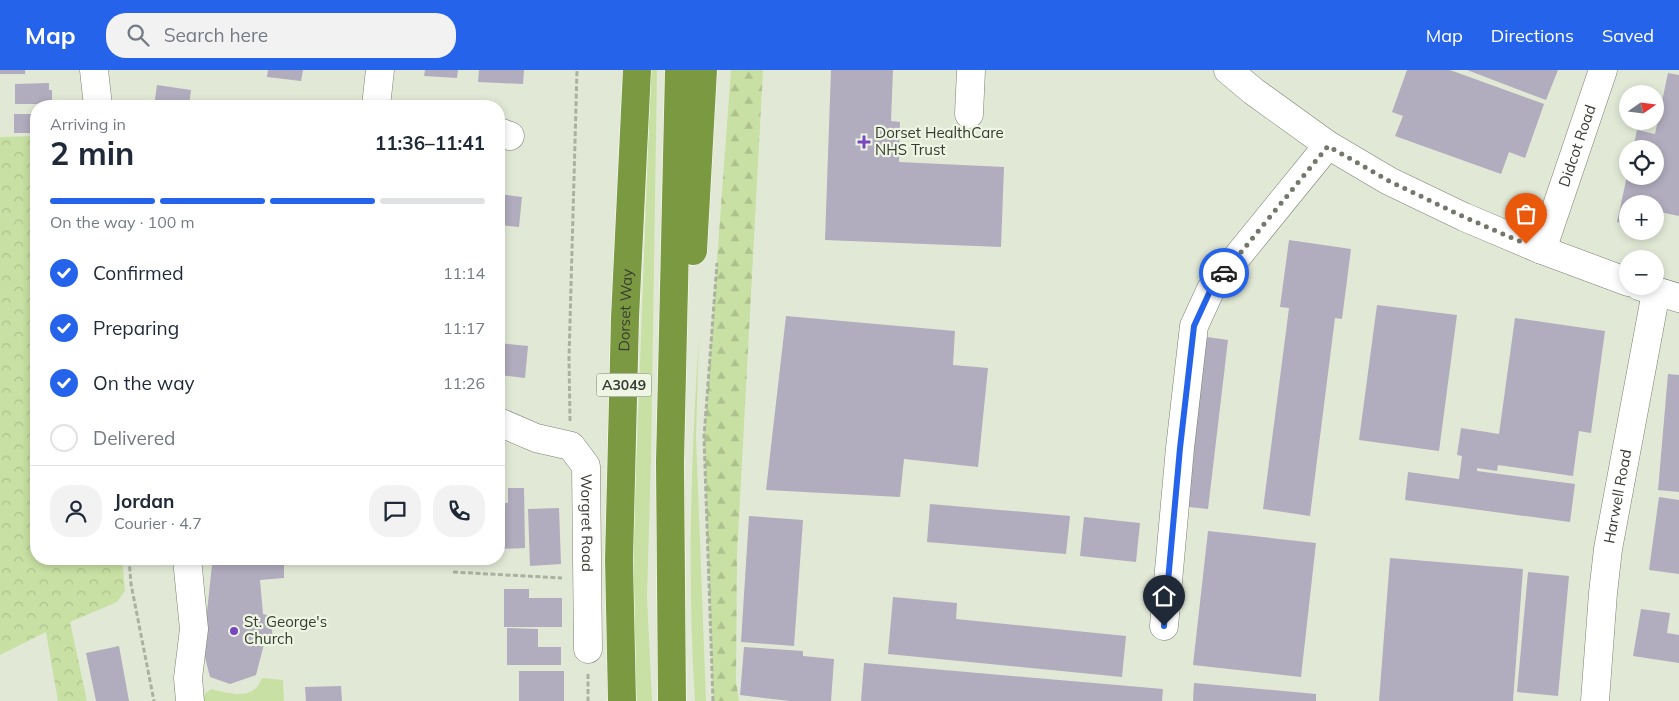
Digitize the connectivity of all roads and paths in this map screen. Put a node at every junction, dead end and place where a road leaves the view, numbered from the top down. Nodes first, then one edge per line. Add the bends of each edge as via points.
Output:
1 (94, 70) edge
2 (380, 70) edge
3 (577, 70) edge
4 (637, 70) edge
5 (679, 70) edge
6 (703, 70) edge
7 (971, 70) edge
8 (1228, 70) edge
9 (1603, 70) edge
10 (97, 100) edge
11 (377, 100) edge
12 (969, 114) dead end
13 (1328, 146) junction
14 (1542, 250) junction
15 (717, 261) dead end
16 (1619, 279) edge
17 (1657, 295) edge
18 (505, 425) edge
19 (571, 446) junction
20 (670, 462) junction
21 (129, 565) edge
22 (188, 565) edge
23 (453, 572) dead end
24 (587, 579) junction
25 (1164, 626) dead end
26 (588, 649) dead end
27 (154, 701) edge
28 (190, 701) edge
29 (622, 701) edge
30 (672, 701) edge
31 (713, 701) edge
32 (1595, 701) edge

1 - 10 street
2 - 11 street
3 - 19 path via 569,358
4 - 29 highway, Dorset Way / A3049 via 625,318 619,560
5 - 20 highway, A3049
6 - 20 highway, A3049 via 689,309
7 - 12 street
8 - 13 street
9 - 14 street, Didcot Road
13 - 14 street via 1389,181
13 - 25 street via 1211,289 1194,326
14 - 16 street
15 - 31 path via 704,437
17 - 32 street, Harwell Road via 1608,548
18 - 19 street via 536,438
19 - 24 street, Worgret Road via 586,466
20 - 30 highway, A3049
21 - 27 path
22 - 28 street via 194,629 188,678
23 - 24 path
24 - 26 street, Worgret Road

